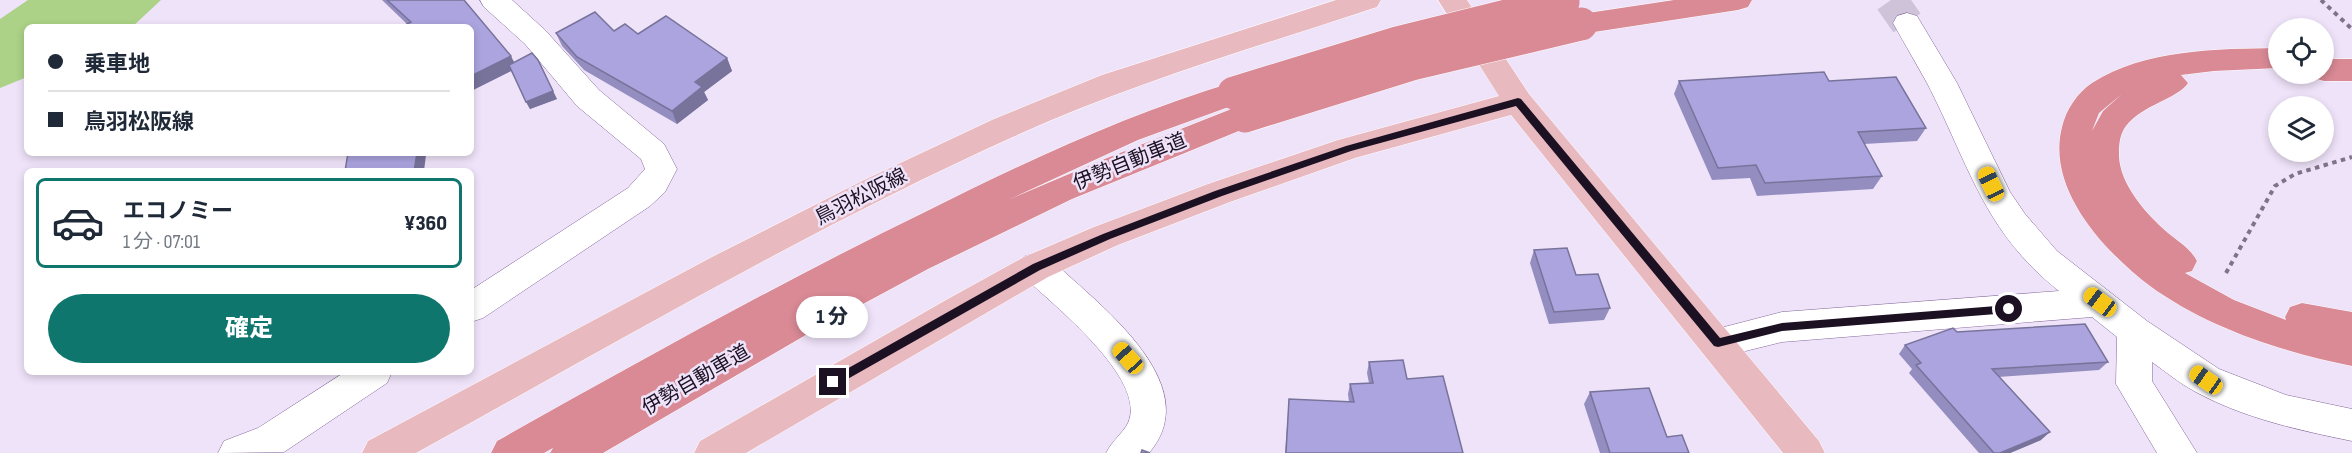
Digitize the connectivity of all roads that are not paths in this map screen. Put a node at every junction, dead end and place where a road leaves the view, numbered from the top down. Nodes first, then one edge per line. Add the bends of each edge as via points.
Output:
1 (494, 0) edge
2 (1367, 0) edge
3 (1452, 0) edge
4 (1738, 0) edge
5 (1573, 8) edge
6 (1907, 23) tunnel mouth
7 (2268, 58) edge
8 (2268, 72) edge
9 (1518, 102) junction
10 (1036, 267) junction
11 (2100, 302) junction
12 (474, 306) edge
13 (782, 315) junction
14 (2352, 327) edge
15 (2135, 332) junction
16 (1718, 343) junction
17 (2352, 351) edge
18 (369, 375) edge
19 (2352, 426) edge
20 (237, 453) edge
21 (381, 453) edge
22 (510, 453) edge
23 (569, 453) edge
24 (713, 453) edge
25 (1125, 453) edge
26 (1806, 453) edge
27 (2178, 453) edge

1 - 12 street via 535,37 588,98 653,152 661,169 654,183 639,197
2 - 21 main road, 鳥羽松阪線 via 1113,83 1005,127 735,261
3 - 9 main road
4 - 5 highway, 伊勢自動車道
5 - 13 highway, 伊勢自動車道, bridge via 1413,63 1331,86 1239,104 913,262
6 - 11 street via 2013,223 2045,261
7 - 17 highway via 2178,64 2129,77 2107,88 2091,101 2073,134 2077,173 2089,198 2125,245 2181,288 2290,337
8 - 14 highway via 2201,78 2151,91 2120,112 2109,127 2103,158 2116,192 2134,219 2198,274 2264,304
9 - 10 main road via 1338,152 1106,236
9 - 16 main road
10 - 24 main road
10 - 25 street via 1109,336 1140,376 1149,416 1140,437
11 - 15 street
11 - 16 street via 1782,327
13 - 22 highway, 伊勢自動車道
13 - 23 highway, 伊勢自動車道
15 - 19 street via 2206,380 2286,411
15 - 27 street via 2134,384
16 - 26 main road
18 - 20 street via 271,440

